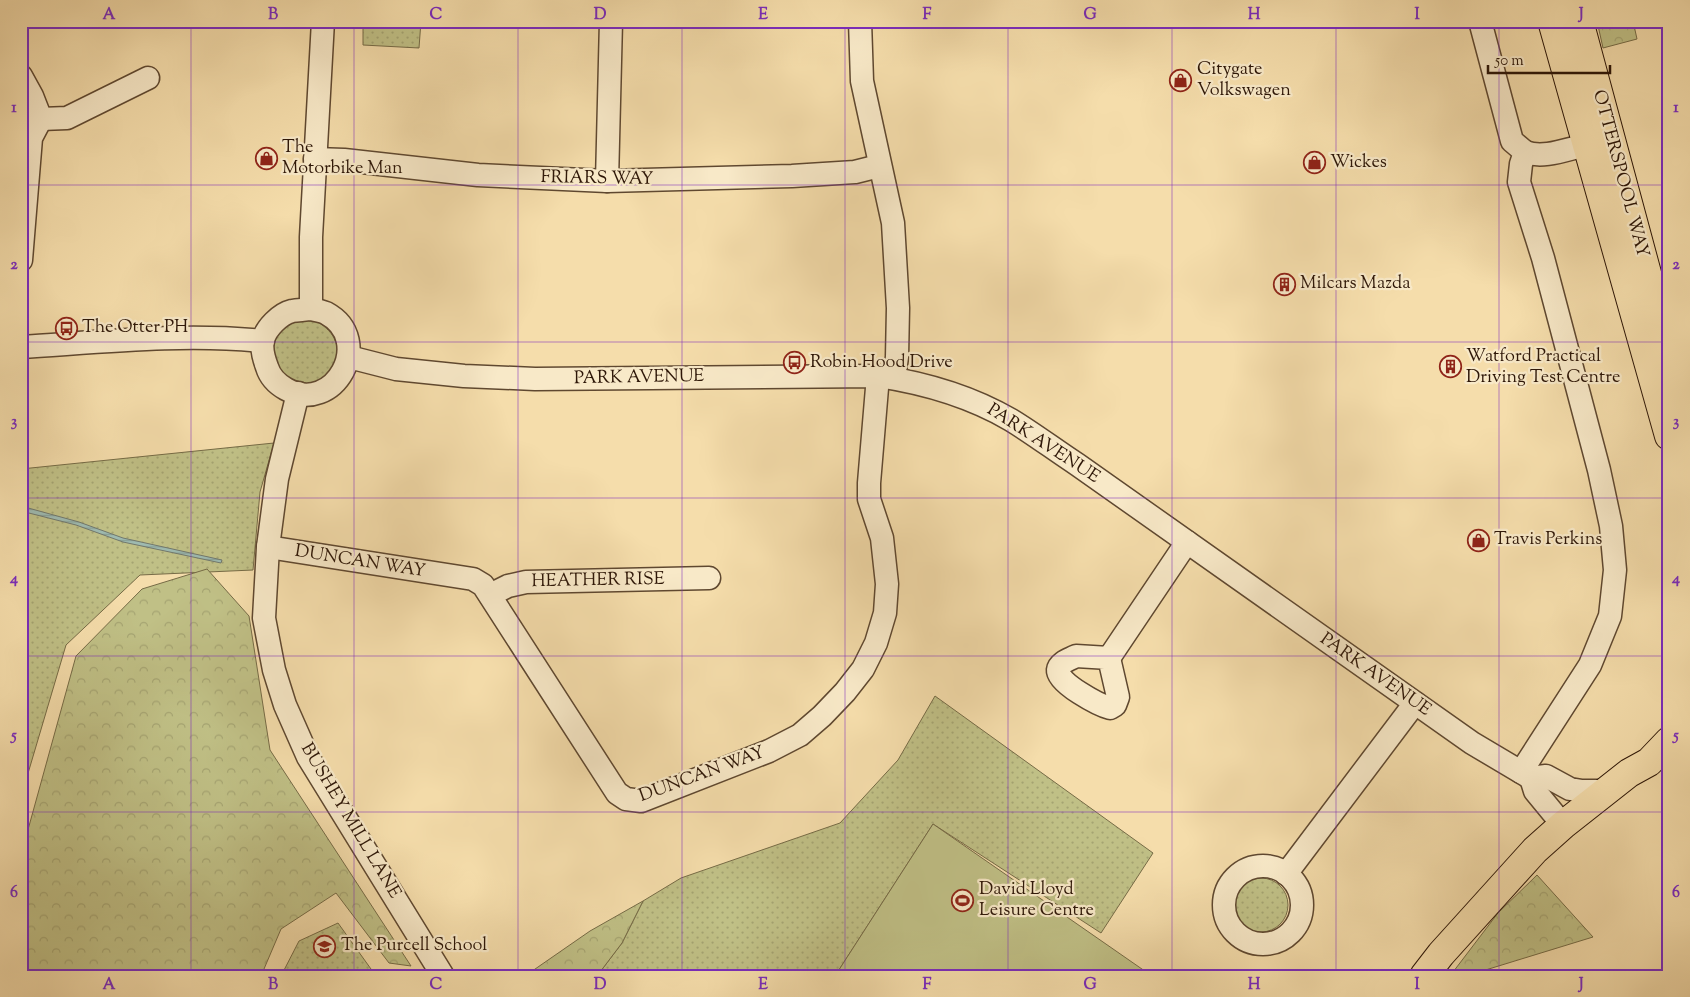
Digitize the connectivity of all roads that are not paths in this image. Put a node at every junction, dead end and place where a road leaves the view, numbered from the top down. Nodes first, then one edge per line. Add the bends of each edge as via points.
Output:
1 (323, 21) edge
2 (611, 21) edge
3 (860, 21) edge
4 (1480, 21) edge
5 (1552, 21) edge
6 (1579, 21) edge
7 (21, 76) edge
8 (148, 78) dead end
9 (41, 119) junction
10 (1586, 145) junction
11 (1525, 152) junction
12 (315, 159) junction
13 (879, 166) junction
14 (607, 181) junction
15 (24, 192) edge
16 (22, 245) edge
17 (311, 309) junction
18 (263, 341) junction
19 (21, 347) edge
20 (1669, 355) edge
21 (349, 357) junction
22 (886, 377) junction
23 (298, 393) junction
24 (1669, 436) edge
25 (1187, 542) junction
26 (268, 547) junction
27 (709, 578) dead end
28 (490, 595) junction
29 (1108, 658) dead end
30 (1415, 703) junction
31 (1669, 741) edge
32 (1659, 761) edge
33 (1526, 775) junction
34 (1607, 791) junction
35 (1563, 825) junction
36 (1286, 874) dead end
37 (443, 976) edge
38 (1424, 976) edge

1 - 12 street
2 - 14 street
3 - 13 street via 862,81
4 - 11 street via 1512,141
5 - 10 main road, OTTERSPOOL WAY
6 - 20 main road, OTTERSPOOL WAY
7 - 9 street
8 - 9 street via 67,118
9 - 15 street via 31,138
10 - 11 street, OTTERSPOOL WAY via 1534,155
10 - 24 main road, OTTERSPOOL WAY
11 - 33 street via 1519,182 1543,258 1599,470 1611,526 1615,570 1610,616 1590,664
12 - 14 street, FRIARS WAY via 478,175
12 - 17 street
13 - 14 street, FRIARS WAY via 855,172 792,176
13 - 22 street via 893,223 898,308 897,357
15 - 16 street
17 - 18 street via 291,311 278,319
17 - 21 street via 325,313 337,322 345,334
18 - 19 street via 165,338
18 - 23 street via 269,373 278,384
21 - 22 street, PARK AVENUE via 396,369 535,379
21 - 23 street via 342,375 332,386 318,393
22 - 25 street, PARK AVENUE via 958,394 1012,420
22 - 28 street, DUNCAN WAY via 869,482 869,499 882,538 887,584 885,613 876,644 863,669 845,692 800,735 769,752 641,801 626,799 617,793
23 - 26 street, BUSHEY MILL LANE via 277,479
25 - 29 street
25 - 30 street, PARK AVENUE
26 - 28 street, DUNCAN WAY via 472,579 483,585
26 - 37 street, BUSHEY MILL LANE via 264,618 274,670 286,705 308,758
27 - 28 street, HEATHER RISE via 526,582
30 - 33 street, PARK AVENUE via 1472,743
30 - 36 street
31 - 32 main road
32 - 34 main road via 1629,773
33 - 34 street, PARK AVENUE via 1546,776 1570,789
33 - 35 street
34 - 35 main road
35 - 38 main road via 1498,890

